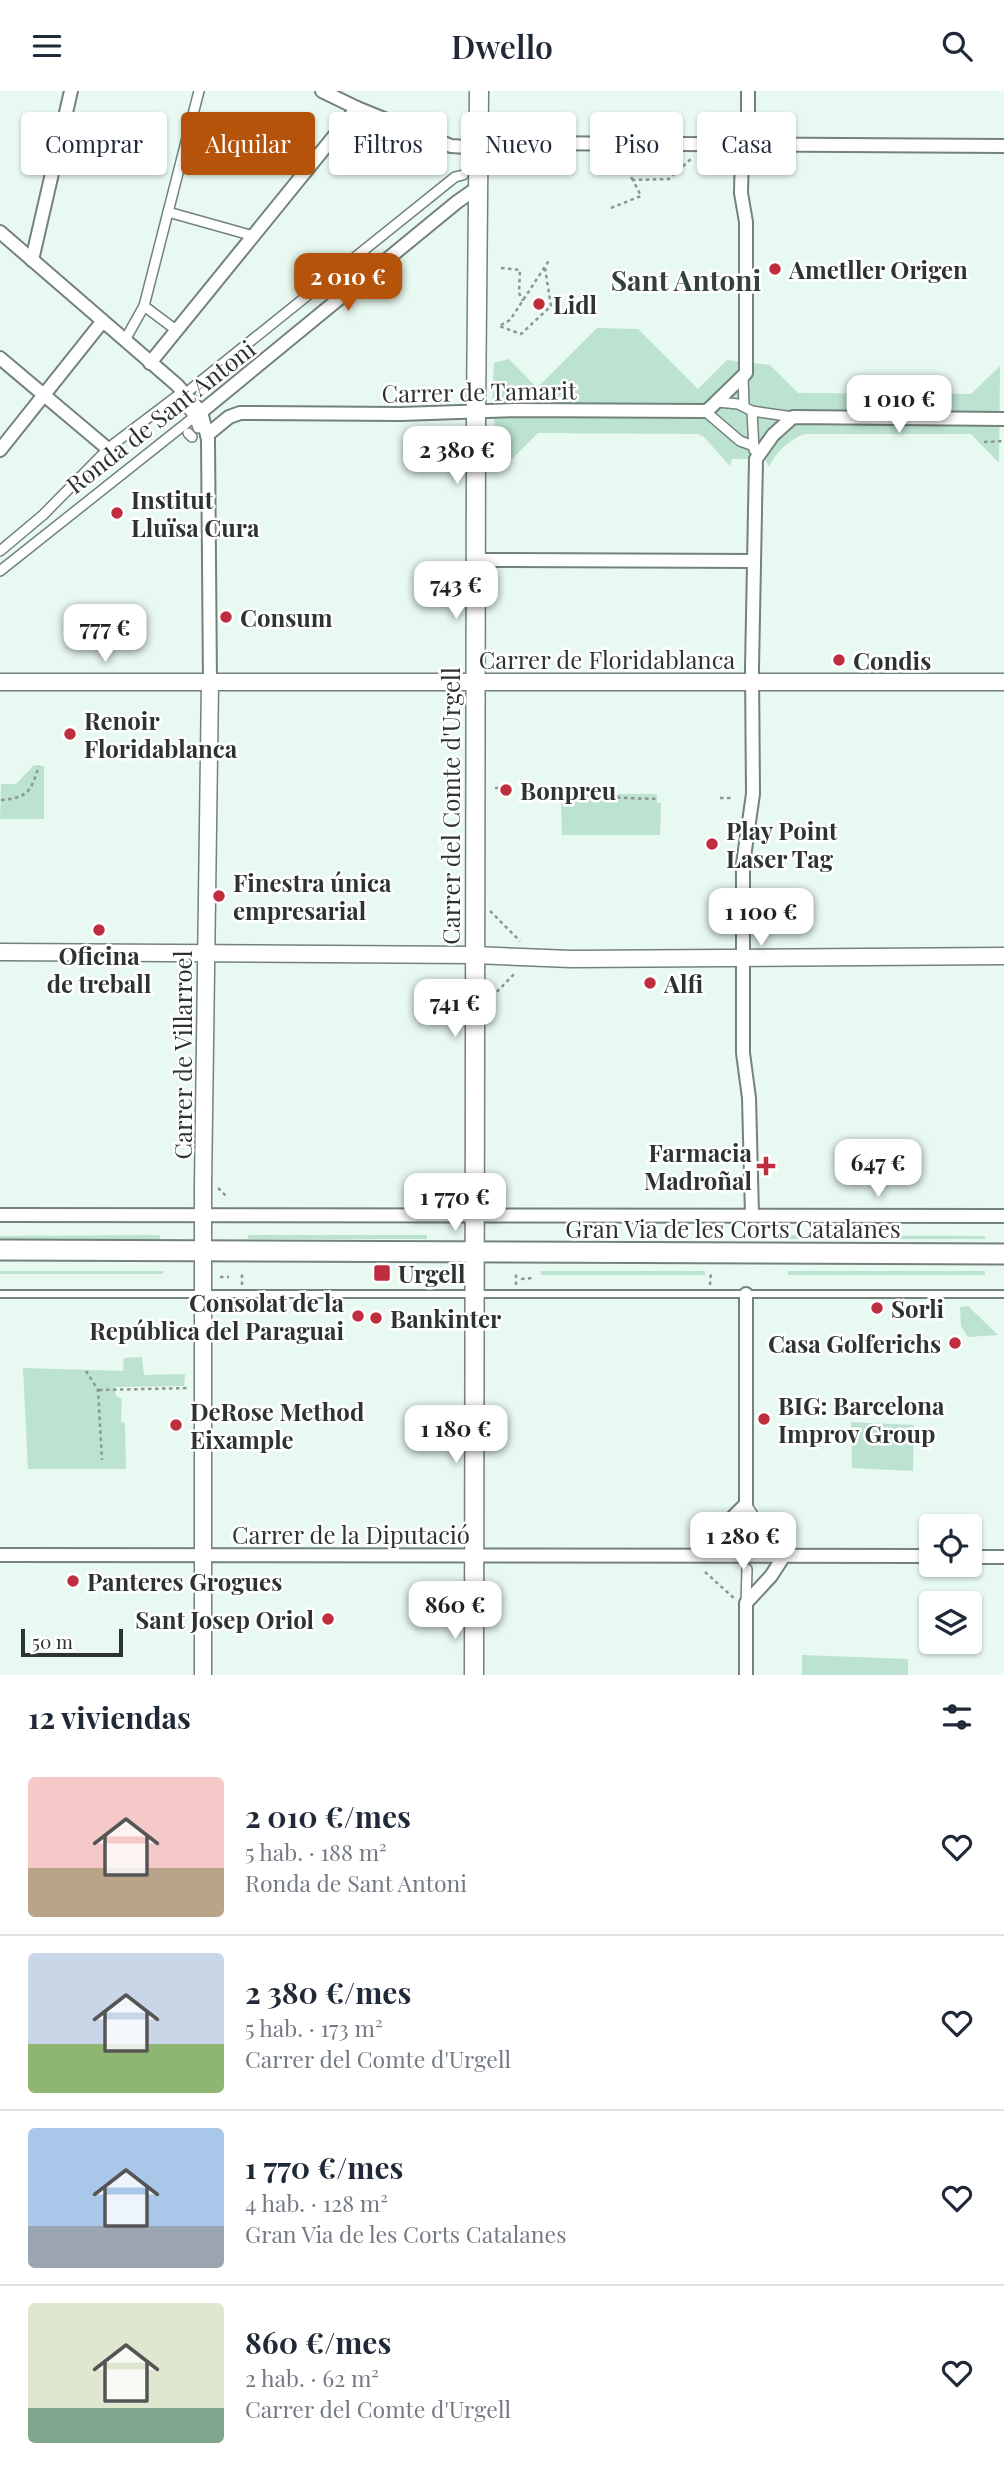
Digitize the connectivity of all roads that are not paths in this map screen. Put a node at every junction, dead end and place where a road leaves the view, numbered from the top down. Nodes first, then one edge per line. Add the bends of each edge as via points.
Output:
1 (71, 91) edge
2 (199, 91) edge
3 (322, 91) edge
4 (479, 91) edge
5 (748, 91) edge
6 (357, 108) junction
7 (478, 112) edge
8 (748, 112) edge
9 (576, 143) edge
10 (697, 143) edge
11 (796, 144) edge
12 (461, 146) edge
13 (1004, 146) edge
14 (463, 175) dead end
15 (477, 175) edge
16 (741, 175) edge
17 (477, 188) junction
18 (168, 212) junction
19 (0, 232) edge
20 (250, 235) dead end
21 (32, 260) junction
22 (144, 306) junction
23 (102, 322) junction
24 (176, 330) junction
25 (125, 340) junction
26 (0, 359) edge
27 (150, 363) junction
28 (743, 376) junction
29 (191, 389) dead end
30 (44, 395) junction
31 (718, 402) junction
32 (748, 409) junction
33 (705, 411) junction
34 (476, 412) junction
35 (197, 414) junction
36 (793, 417) junction
37 (1004, 419) edge
38 (203, 431) junction
39 (108, 449) junction
40 (0, 450) edge
41 (755, 452) junction
42 (0, 551) edge
43 (476, 560) junction
44 (753, 561) junction
45 (0, 571) edge
46 (0, 682) edge
47 (210, 682) junction
48 (475, 682) junction
49 (752, 682) junction
50 (1004, 682) edge
51 (0, 953) edge
52 (205, 953) junction
53 (474, 955) junction
54 (744, 957) junction
55 (1004, 957) edge
56 (203, 1214) junction
57 (475, 1214) junction
58 (0, 1215) edge
59 (752, 1215) junction
60 (1004, 1216) edge
61 (0, 1250) edge
62 (203, 1251) junction
63 (475, 1251) junction
64 (1004, 1254) edge
65 (0, 1294) edge
66 (475, 1294) junction
67 (746, 1294) junction
68 (1004, 1294) edge
69 (203, 1295) junction
70 (746, 1504) junction
71 (747, 1545) dead end
72 (0, 1555) edge
73 (203, 1555) junction
74 (475, 1555) junction
75 (703, 1555) junction
76 (784, 1556) junction
77 (919, 1556) edge
78 (982, 1557) edge
79 (1004, 1557) edge
80 (747, 1569) dead end
81 (746, 1605) junction
82 (204, 1675) edge
83 (474, 1675) edge
84 (746, 1675) edge

1 - 21 street
2 - 18 street
3 - 6 street
4 - 7 main road, Carrer del Comte d'Urgell
5 - 8 street
6 - 12 street
6 - 24 street
9 - 10 street
11 - 13 street
14 - 29 street, Ronda de Sant Antoni
15 - 17 main road, Carrer del Comte d'Urgell
16 - 28 street via 746,222
17 - 34 main road, Carrer del Comte d'Urgell
17 - 35 street, Ronda de Sant Antoni
18 - 20 street
18 - 22 street
19 - 21 street
21 - 23 street
22 - 24 street
22 - 25 street
23 - 25 street
23 - 30 street
24 - 27 street
25 - 27 street
26 - 30 street
27 - 35 street via 177,385
28 - 31 street
28 - 32 street
30 - 39 street
30 - 40 street
31 - 32 street
31 - 33 street
32 - 36 street
32 - 41 street
33 - 34 street, Carrer de Tamarit
33 - 41 street
34 - 38 street, Carrer de Tamarit via 240,413
34 - 43 main road, Carrer del Comte d'Urgell
35 - 38 street, Carrer de Villarroel
35 - 39 street, Ronda de Sant Antoni via 177,396
35 - 45 street, Ronda de Sant Antoni
36 - 37 street
36 - 41 street
38 - 47 street, Carrer de Villarroel
39 - 42 street, Ronda de Sant Antoni
41 - 44 street
43 - 44 street
43 - 48 main road, Carrer del Comte d'Urgell
44 - 49 street
46 - 47 street, Carrer de Floridablanca
47 - 48 street, Carrer de Floridablanca
47 - 52 street, Carrer de Villarroel
48 - 49 street, Carrer de Floridablanca
48 - 53 main road, Carrer del Comte d'Urgell
49 - 50 street, Carrer de Floridablanca
49 - 54 street via 753,794 743,864
51 - 52 street
52 - 53 street
52 - 56 street, Carrer de Villarroel
53 - 54 street
53 - 57 main road, Carrer del Comte d'Urgell
54 - 55 street
54 - 59 street via 743,1053
56 - 57 street
56 - 58 street
56 - 62 street, Carrer de Villarroel
57 - 59 street
57 - 63 main road, Carrer del Comte d'Urgell
59 - 60 street
61 - 62 main road, Gran Via de les Corts Catalanes
62 - 63 main road, Gran Via de les Corts Catalanes
62 - 69 street, Carrer de Villarroel
63 - 64 main road, Gran Via de les Corts Catalanes
63 - 66 main road, Carrer del Comte d'Urgell
65 - 69 lane
66 - 67 lane
66 - 69 lane
66 - 74 main road, Carrer del Comte d'Urgell
67 - 68 lane
67 - 70 street
69 - 73 street, Carrer de Villarroel
70 - 71 street
70 - 75 street
70 - 76 street
72 - 73 street, Carrer de la Diputació
73 - 74 street, Carrer de la Diputació
73 - 82 street, Carrer de Villarroel
74 - 75 street, Carrer de la Diputació
74 - 83 main road, Carrer del Comte d'Urgell
75 - 76 street, Carrer de la Diputació
76 - 77 street, Carrer de la Diputació
76 - 81 street
78 - 79 street
80 - 81 street
81 - 84 street

